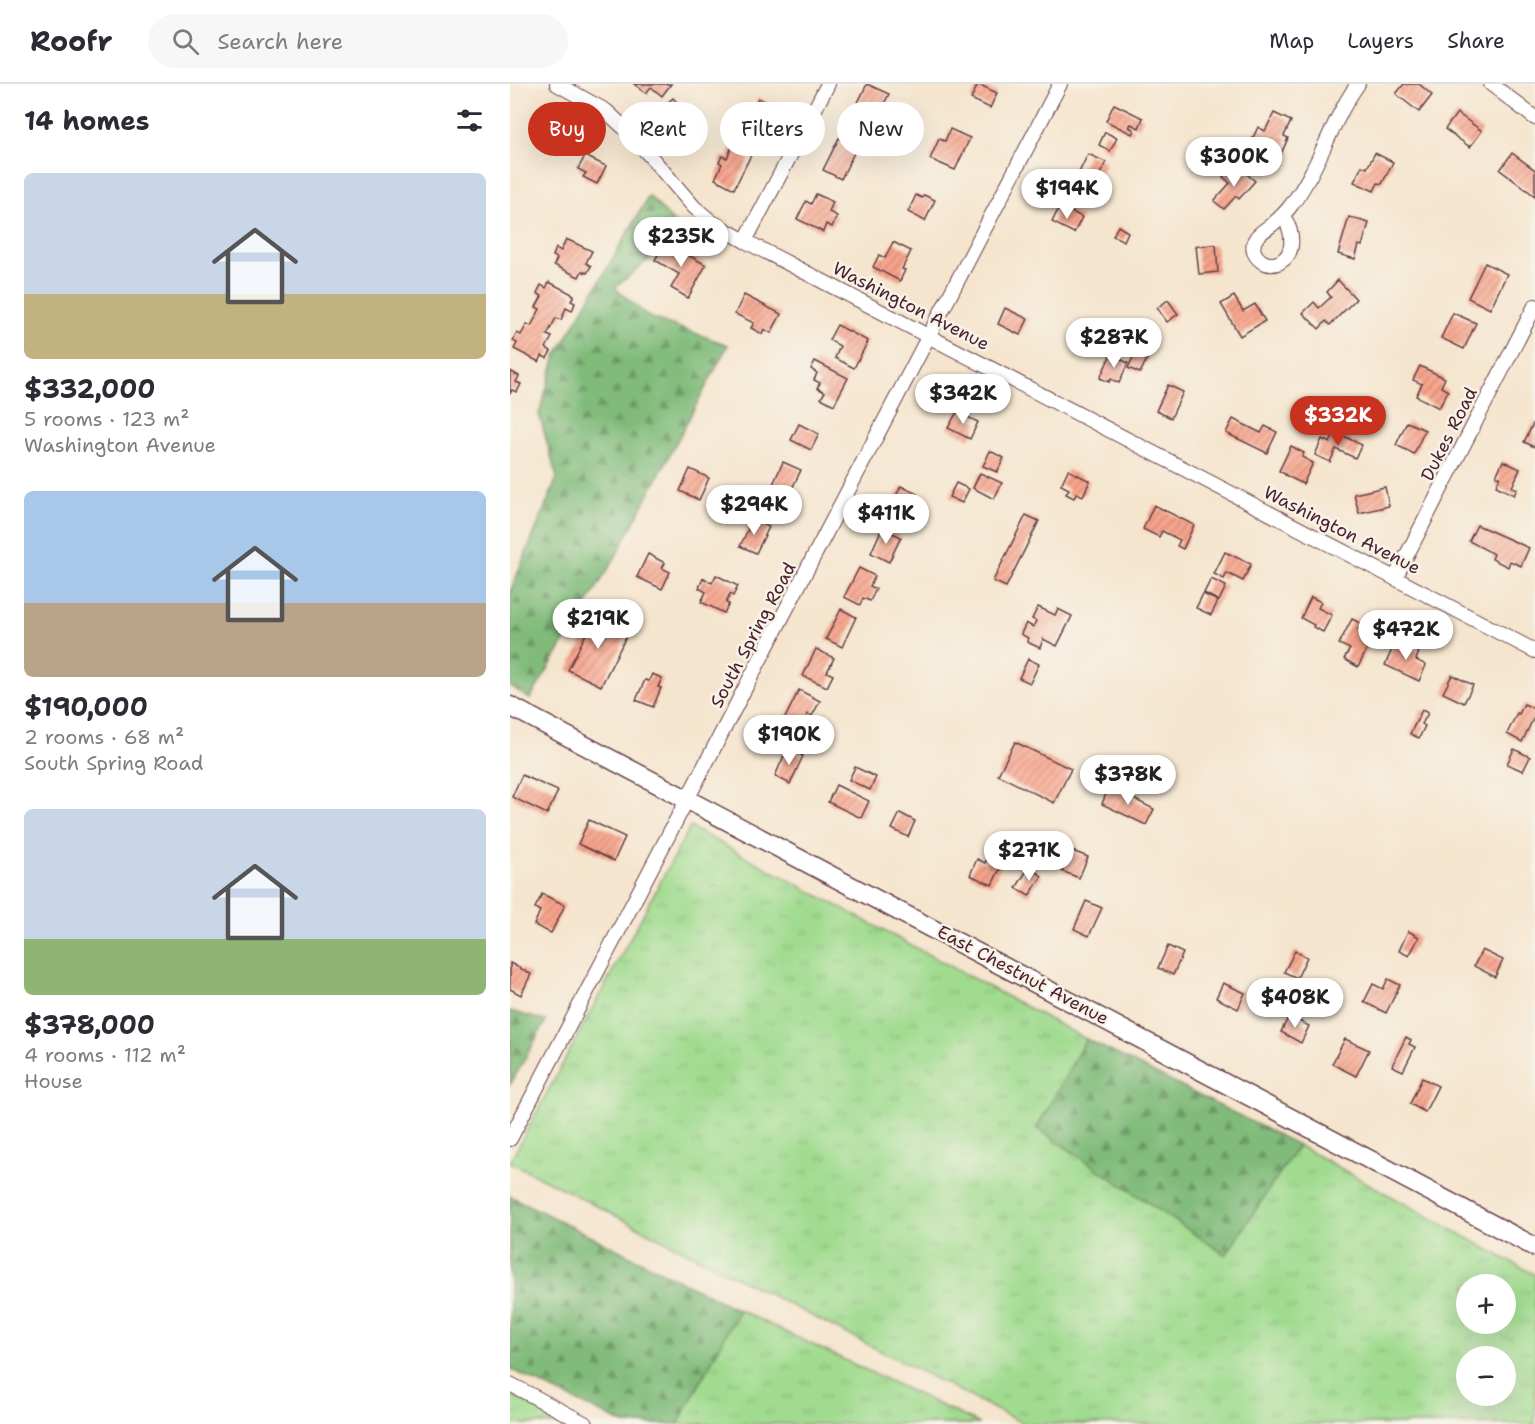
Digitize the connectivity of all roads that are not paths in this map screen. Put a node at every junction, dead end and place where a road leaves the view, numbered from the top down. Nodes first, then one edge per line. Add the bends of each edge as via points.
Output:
1 (828, 84) edge
2 (1060, 84) edge
3 (1358, 84) edge
4 (1491, 84) edge
5 (567, 86) edge
6 (1535, 118) edge
7 (1286, 221) dead end
8 (745, 241) junction
9 (1535, 306) edge
10 (929, 336) junction
11 (1395, 578) junction
12 (1535, 651) edge
13 (510, 705) edge
14 (686, 798) junction
15 (510, 1139) edge
16 (1535, 1247) edge
17 (510, 1384) edge
18 (586, 1424) edge

1 - 8 street
2 - 10 street, South Spring Road
3 - 7 street via 1299,195 1255,240 1254,251 1260,261 1278,263 1287,256 1291,243
4 - 6 street
5 - 8 street, Washington Avenue via 606,111 631,134 694,207
8 - 10 street, Washington Avenue
9 - 11 street, Dukes Road
10 - 11 street, Washington Avenue
10 - 14 street, South Spring Road
11 - 12 street, Washington Avenue
13 - 14 street, East Chestnut Avenue
14 - 15 street, South Spring Road
14 - 16 street, East Chestnut Avenue
17 - 18 street

